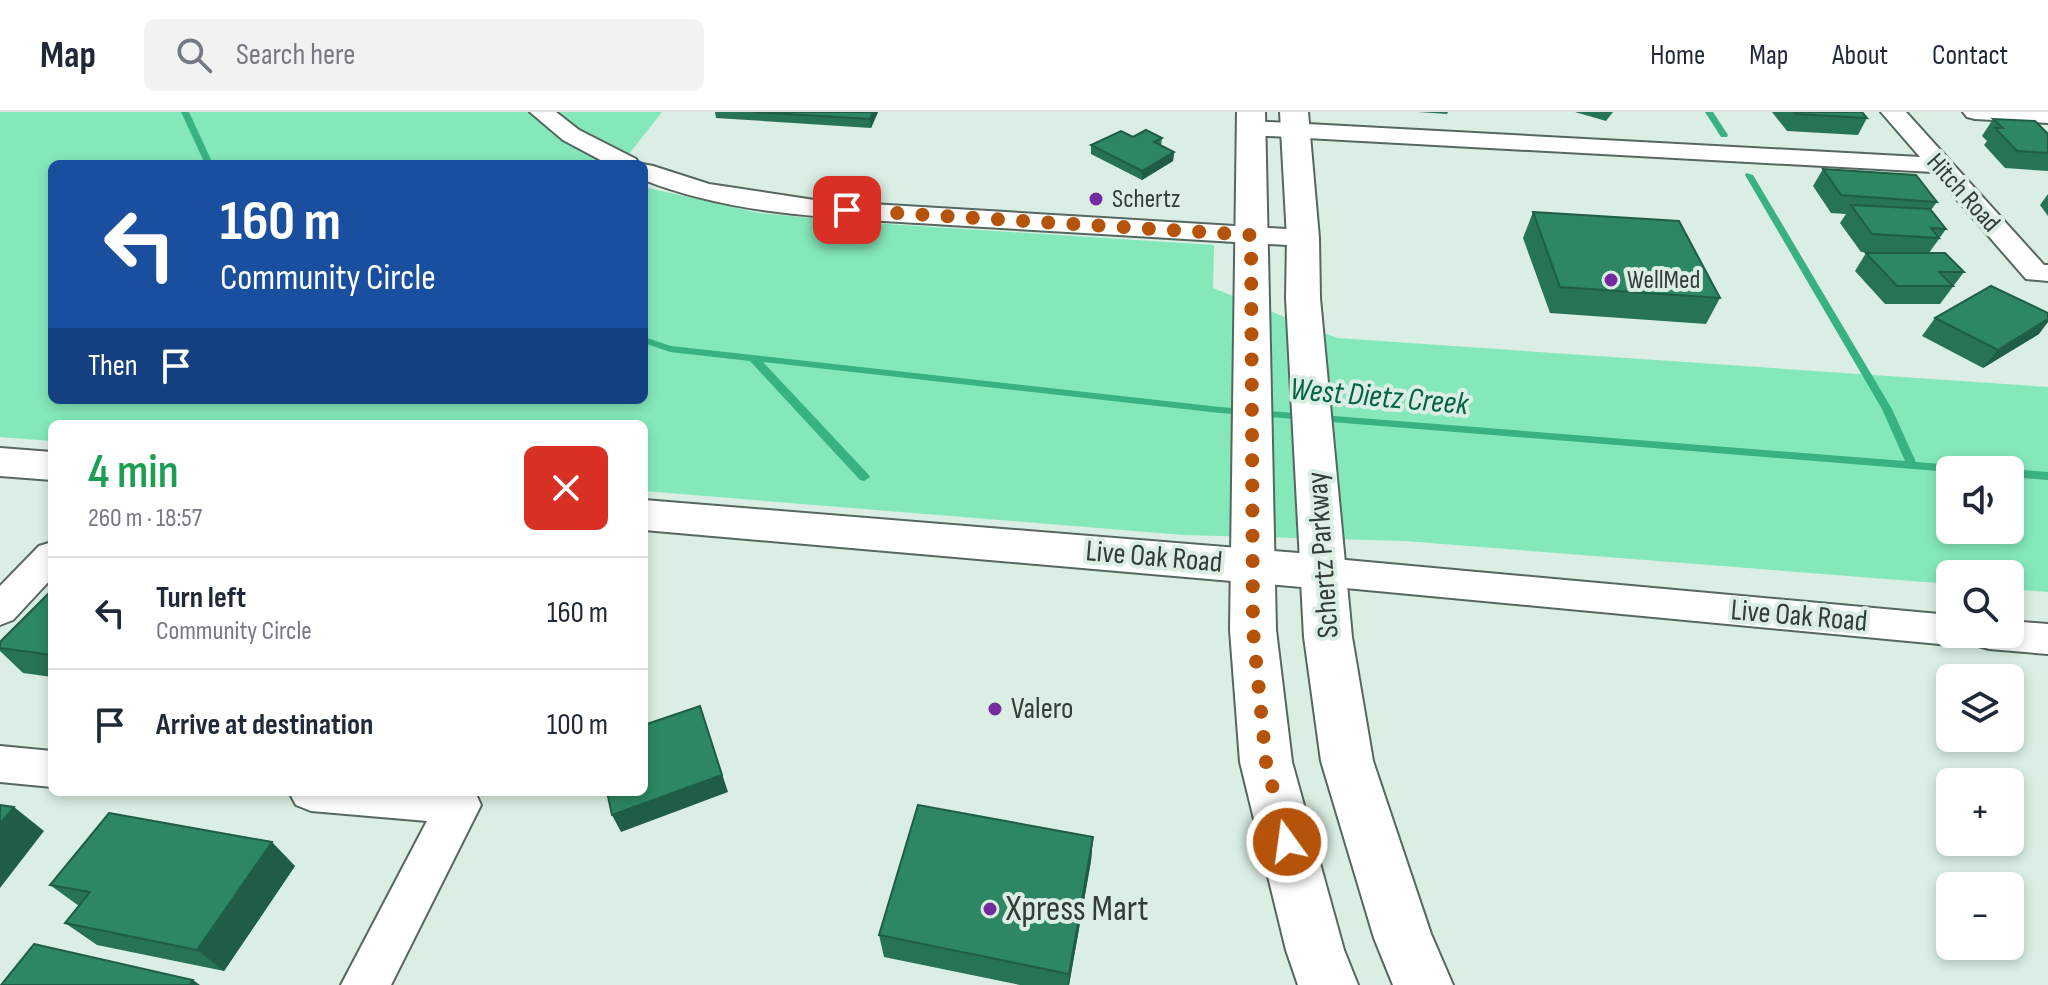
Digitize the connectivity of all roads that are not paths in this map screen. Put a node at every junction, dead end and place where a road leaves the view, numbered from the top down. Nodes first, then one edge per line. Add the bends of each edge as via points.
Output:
1 (542, 112) edge
2 (1893, 112) edge
3 (1975, 112) edge
4 (2048, 116) edge
5 (1251, 120) edge
6 (1295, 121) edge
7 (619, 160) edge
8 (1937, 165) junction
9 (648, 173) edge
10 (1251, 235) junction
11 (1303, 238) junction
12 (2042, 273) edge
13 (0, 462) edge
14 (48, 466) edge
15 (648, 515) edge
16 (48, 559) edge
17 (1253, 565) junction
18 (1324, 572) junction
19 (0, 610) edge
20 (1936, 629) edge
21 (2024, 637) edge
22 (2048, 639) edge
23 (0, 764) edge
24 (48, 769) edge
25 (357, 796) edge
26 (365, 985) edge
27 (1328, 985) edge
28 (1423, 985) edge

1 - 7 street via 571,135
2 - 8 street, Hitch Road
3 - 4 street
5 - 6 street
5 - 10 main road
6 - 8 street
6 - 11 main road, Schertz Parkway
8 - 12 street, Hitch Road
9 - 10 street via 748,199 821,209
10 - 11 street
10 - 17 main road
11 - 18 main road, Schertz Parkway
13 - 14 main road
15 - 17 main road, Live Oak Road
16 - 19 street
17 - 18 main road, Live Oak Road
17 - 27 main road via 1253,630 1266,762
18 - 20 street, Live Oak Road
18 - 28 main road, Schertz Parkway via 1347,761
21 - 22 street
23 - 24 street
25 - 26 street via 459,805

